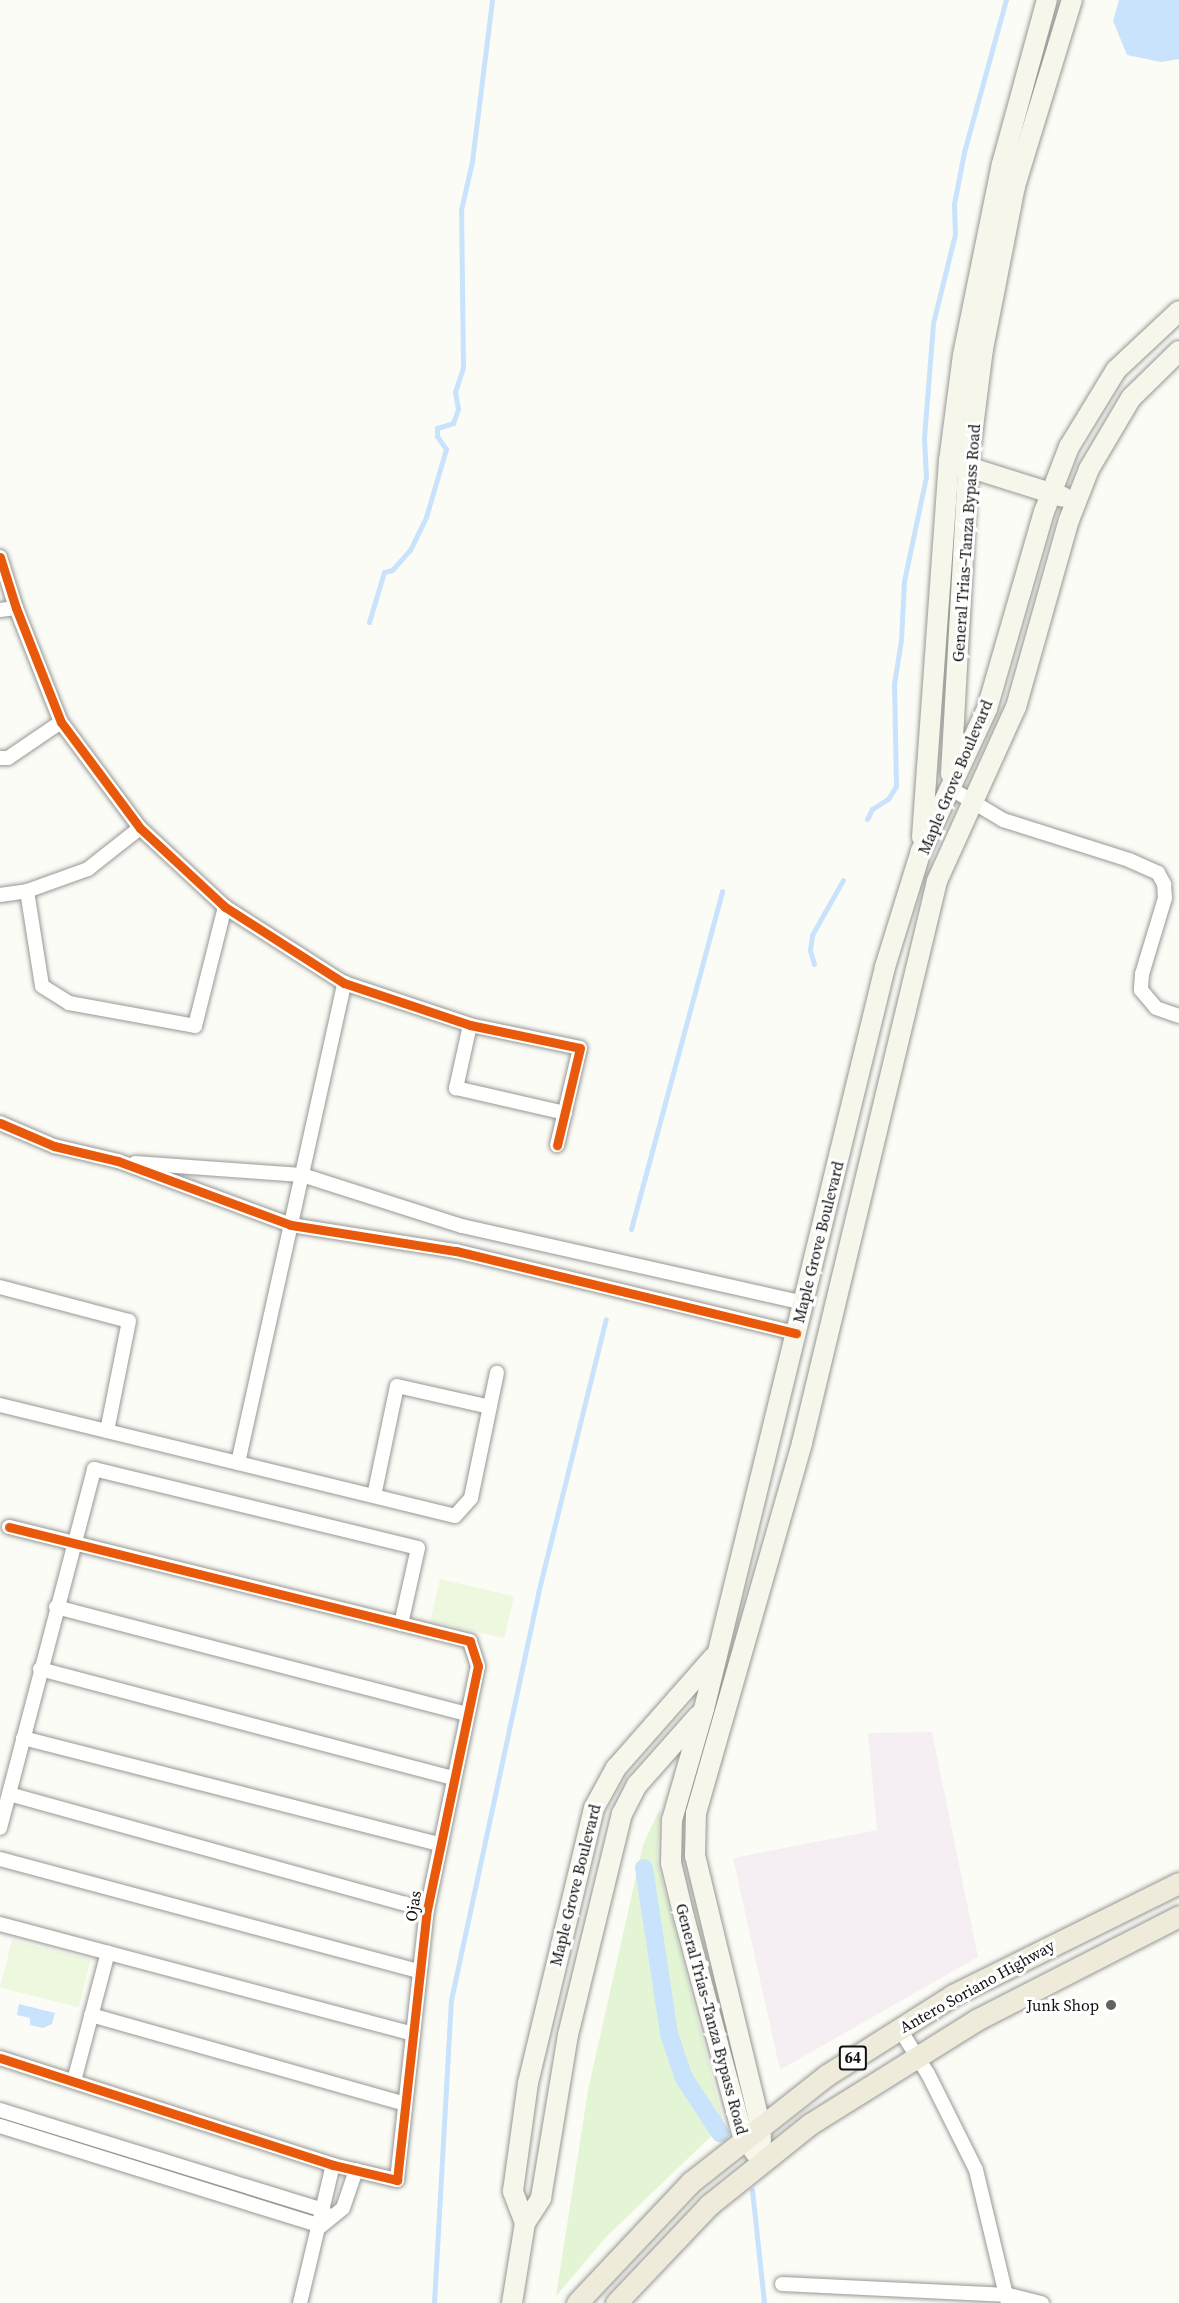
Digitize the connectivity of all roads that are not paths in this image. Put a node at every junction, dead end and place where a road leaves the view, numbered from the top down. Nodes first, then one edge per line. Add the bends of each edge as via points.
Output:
1 (1047, 0) edge
2 (1072, 0) edge
3 (1179, 311) edge
4 (1179, 351) edge
5 (968, 467) junction
6 (1050, 493) junction
7 (1075, 501) junction
8 (0, 557) edge
9 (16, 608) junction
10 (0, 610) edge
11 (62, 722) junction
12 (0, 758) edge
13 (950, 788) junction
14 (973, 802) junction
15 (140, 828) junction
16 (921, 851) junction
17 (937, 881) junction
18 (27, 891) junction
19 (0, 895) edge
20 (225, 907) junction
21 (344, 983) junction
22 (1179, 1016) edge
23 (470, 1025) junction
24 (565, 1113) junction
25 (0, 1123) edge
26 (557, 1146) dead end
27 (117, 1161) junction
28 (302, 1175) junction
29 (291, 1225) junction
30 (462, 1226) junction
31 (456, 1251) junction
32 (0, 1287) edge
33 (803, 1303) junction
34 (796, 1333) junction
35 (497, 1373) dead end
36 (0, 1405) edge
37 (490, 1407) junction
38 (107, 1431) junction
39 (238, 1463) junction
40 (374, 1496) junction
41 (9, 1527) dead end
42 (72, 1542) junction
43 (56, 1607) junction
44 (401, 1624) junction
45 (716, 1655) junction
46 (738, 1664) joint
47 (40, 1669) junction
48 (704, 1709) junction
49 (467, 1714) junction
50 (23, 1738) junction
51 (454, 1778) junction
52 (9, 1794) junction
53 (0, 1828) edge
54 (440, 1844) junction
55 (0, 1859) edge
56 (1179, 1883) edge
57 (427, 1910) junction
58 (1179, 1916) edge
59 (0, 1924) edge
60 (108, 1952) junction
61 (420, 1971) junction
62 (91, 2015) junction
63 (899, 2028) junction
64 (413, 2034) junction
65 (917, 2055) junction
66 (0, 2058) edge
67 (74, 2081) junction
68 (405, 2104) junction
69 (0, 2110) edge
70 (760, 2124) junction
71 (0, 2126) edge
72 (743, 2137) junction
73 (762, 2161) junction
74 (333, 2165) junction
75 (356, 2170) junction
76 (324, 2210) junction
77 (525, 2223) junction
78 (321, 2226) junction
79 (782, 2284) dead end
80 (1008, 2299) edge
81 (300, 2303) edge
82 (512, 2303) edge
83 (577, 2303) edge
84 (616, 2303) edge
85 (1042, 2303) edge

1 - 16 main road, General Trias–Tanza Bypass Road via 1002,164 963,355 949,461
2 - 5 main road, General Trias–Tanza Bypass Road via 1014,186 983,349
3 - 6 main road, Maple Grove Boulevard via 1132,352 1105,385 1077,430
4 - 7 main road, Maple Grove Boulevard via 1144,383 1119,415
5 - 6 main road
5 - 13 main road, General Trias–Tanza Bypass Road
6 - 7 main road
6 - 13 main road, Maple Grove Boulevard via 987,708
7 - 14 main road, Maple Grove Boulevard via 1016,707
8 - 9 street
9 - 10 street
9 - 11 street
11 - 12 street via 8,758
11 - 15 street
13 - 14 street
13 - 16 main road, Maple Grove Boulevard
13 - 17 main road, General Trias–Tanza Bypass Road
14 - 17 main road, Maple Grove Boulevard
14 - 22 street via 1003,820 1158,873 1165,898 1142,974 1141,990 1156,1008
15 - 18 street via 88,869
15 - 20 street
16 - 33 main road, Maple Grove Boulevard via 885,967
17 - 46 main road, Maple Grove Boulevard via 802,1443
18 - 19 street
18 - 20 street via 42,986 69,1003 195,1026
20 - 21 street
21 - 23 street
21 - 28 street
23 - 24 street via 456,1088
23 - 24 street via 580,1048
24 - 26 street
25 - 27 street via 54,1146
27 - 28 street
27 - 29 street
28 - 29 street
28 - 30 street
29 - 31 street
29 - 39 street
30 - 31 street
30 - 33 street
31 - 34 street
32 - 38 street via 129,1321
33 - 34 main road, Maple Grove Boulevard
34 - 45 main road, Maple Grove Boulevard
35 - 37 street
36 - 38 street
37 - 40 street via 471,1498 455,1516
37 - 40 street via 397,1386
38 - 39 street
39 - 40 street
41 - 42 street
42 - 43 street
42 - 44 street
42 - 44 street via 94,1469 418,1548
43 - 47 street
43 - 49 street
44 - 49 street, Ojas via 470,1641 478,1666
45 - 48 main road, General Trias–Tanza Bypass Road
45 - 77 main road, Maple Grove Boulevard via 624,1757 603,1786 594,1808 528,2083 513,2191
46 - 70 main road, General Trias–Tanza Bypass Road via 703,1785 692,1839
47 - 50 street
47 - 51 street
48 - 72 main road, General Trias–Tanza Bypass Road via 672,1820 670,1850
48 - 77 main road, Maple Grove Boulevard via 637,1785 622,1814 568,2035 541,2198
49 - 51 street, Ojas
50 - 52 street
50 - 54 street
51 - 54 street, Ojas
52 - 53 street
52 - 57 street
54 - 57 street, Ojas
55 - 61 street
56 - 63 main road, Antero Soriano Highway / 64 via 963,1990
57 - 61 street, Ojas
58 - 65 main road, Antero Soriano Highway / 64 via 1053,1978
59 - 60 street
60 - 62 street
60 - 64 street
61 - 64 street, Ojas
62 - 67 street
62 - 68 street
63 - 65 street
63 - 70 main road, Antero Soriano Highway / 64
64 - 68 street, Ojas
65 - 73 main road, Antero Soriano Highway / 64 via 810,2124
65 - 80 street via 976,2170
66 - 67 street
67 - 74 street
68 - 75 street, Ojas via 397,2180
69 - 76 street
70 - 72 main road, Antero Soriano Highway / 64
70 - 73 main road, General Trias–Tanza Bypass Road
71 - 78 street
72 - 73 main road, General Trias–Tanza Bypass Road
72 - 83 main road, Antero Soriano Highway / 64 via 668,2204
73 - 84 main road, Antero Soriano Highway / 64 via 688,2225
74 - 75 street
74 - 76 street
75 - 78 street via 343,2208
76 - 78 street
77 - 82 main road, Maple Grove Boulevard
78 - 81 street
79 - 80 street
80 - 85 street

